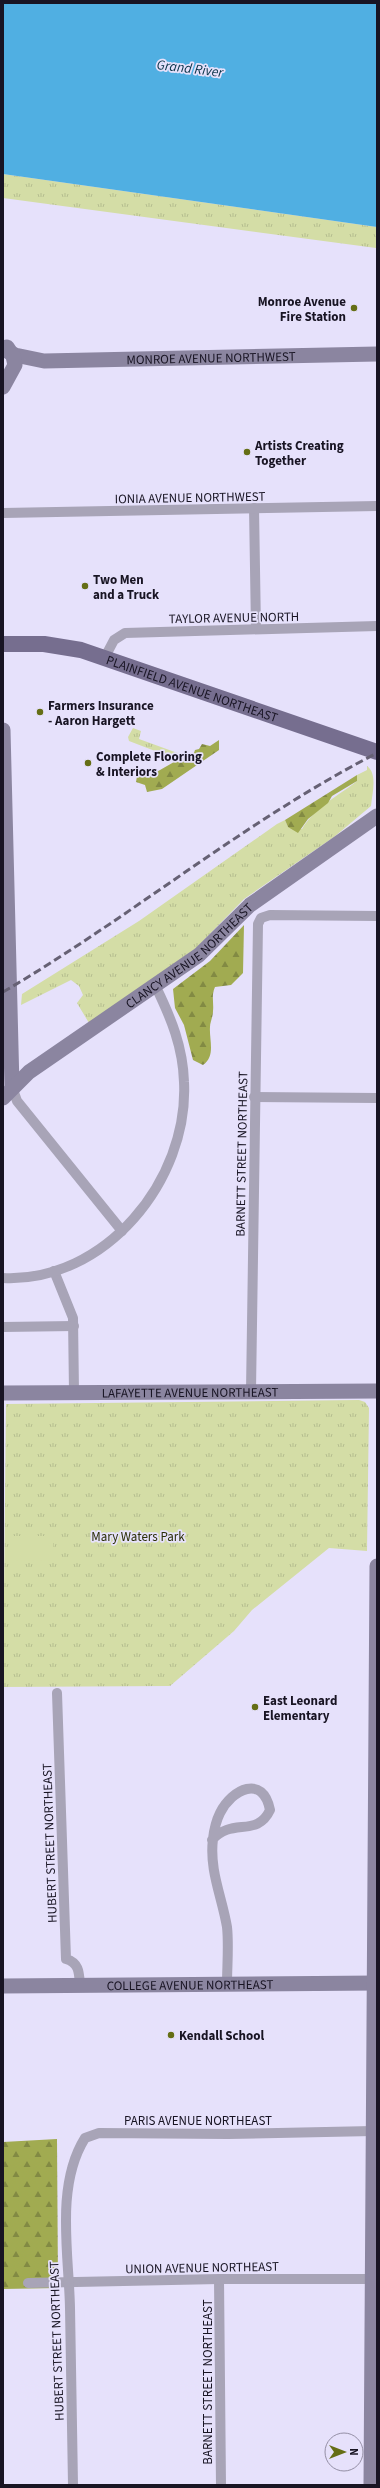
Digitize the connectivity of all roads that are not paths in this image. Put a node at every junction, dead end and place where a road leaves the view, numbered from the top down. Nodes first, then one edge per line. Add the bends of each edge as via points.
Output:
1 (5, 348) edge
2 (377, 354) edge
3 (46, 361) junction
4 (5, 380) edge
5 (377, 506) edge
6 (254, 508) junction
7 (3, 513) edge
8 (377, 626) edge
9 (256, 629) junction
10 (3, 644) edge
11 (105, 657) junction
12 (3, 730) edge
13 (377, 752) edge
14 (377, 816) edge
15 (377, 916) edge
16 (156, 987) junction
17 (7, 1093) edge
18 (254, 1097) junction
19 (377, 1098) edge
20 (122, 1231) junction
21 (54, 1271) junction
22 (3, 1278) edge
23 (74, 1326) junction
24 (3, 1327) edge
25 (251, 1391) junction
26 (377, 1391) edge
27 (74, 1392) junction
28 (3, 1393) edge
29 (377, 1566) edge
30 (376, 1688) edge
31 (57, 1693) dead end
32 (212, 1840) junction
33 (375, 1983) edge
34 (227, 1985) junction
35 (3, 1986) edge
36 (80, 1986) junction
37 (373, 2131) junction
38 (67, 2197) joint
39 (219, 2279) junction
40 (374, 2279) edge
41 (28, 2284) dead end
42 (69, 2284) junction
43 (73, 2485) edge
44 (221, 2485) edge
45 (370, 2485) edge

1 - 3 main road, MONROE AVENUE NORTHWEST
1 - 4 main road via 15,365
2 - 3 main road, MONROE AVENUE NORTHWEST
3 - 4 main road, MONROE AVENUE NORTHWEST
5 - 6 street, IONIA AVENUE NORTHWEST
6 - 7 street, IONIA AVENUE NORTHWEST
6 - 9 street
8 - 9 street, TAYLOR AVENUE NORTH
9 - 11 street, TAYLOR AVENUE NORTH via 125,633 114,640
10 - 11 main road, PLAINFIELD AVENUE NORTHEAST via 63,646
11 - 13 main road, PLAINFIELD AVENUE NORTHEAST
12 - 17 main road
14 - 16 main road, CLANCY AVENUE NORTHEAST via 250,905 199,955
15 - 18 street, BARNETT STREET NORTHEAST via 270,915 261,918 257,934
16 - 17 main road, CLANCY AVENUE NORTHEAST via 29,1072
16 - 20 street via 173,1023 180,1050 184,1083 183,1113 176,1142 160,1182 145,1206
17 - 20 street via 17,1101
18 - 19 street
18 - 25 street, BARNETT STREET NORTHEAST
20 - 21 street via 96,1252
21 - 22 street
21 - 23 street
23 - 24 street
23 - 27 street
25 - 26 main road, LAFAYETTE AVENUE NORTHEAST
25 - 27 main road, LAFAYETTE AVENUE NORTHEAST
27 - 28 main road, LAFAYETTE AVENUE NORTHEAST
29 - 30 main road
30 - 33 main road
31 - 36 street, HUBERT STREET NORTHEAST via 66,1959 78,1967
32 - 32 street via 227,1828 255,1825 266,1818 270,1810 265,1795 258,1789 249,1788 235,1795 220,1812
32 - 34 street via 217,1889 227,1926
33 - 34 main road, COLLEGE AVENUE NORTHEAST
33 - 37 main road
34 - 36 main road, COLLEGE AVENUE NORTHEAST
35 - 36 main road, COLLEGE AVENUE NORTHEAST
37 - 38 street, PARIS AVENUE NORTHEAST via 99,2133 85,2138 80,2146
37 - 40 main road
38 - 42 street, HUBERT STREET NORTHEAST via 66,2254
39 - 40 street, UNION AVENUE NORTHEAST
39 - 42 street, UNION AVENUE NORTHEAST
39 - 44 street, BARNETT STREET NORTHEAST
40 - 45 main road
41 - 42 street, UNION AVENUE NORTHEAST
42 - 43 street, HUBERT STREET NORTHEAST

